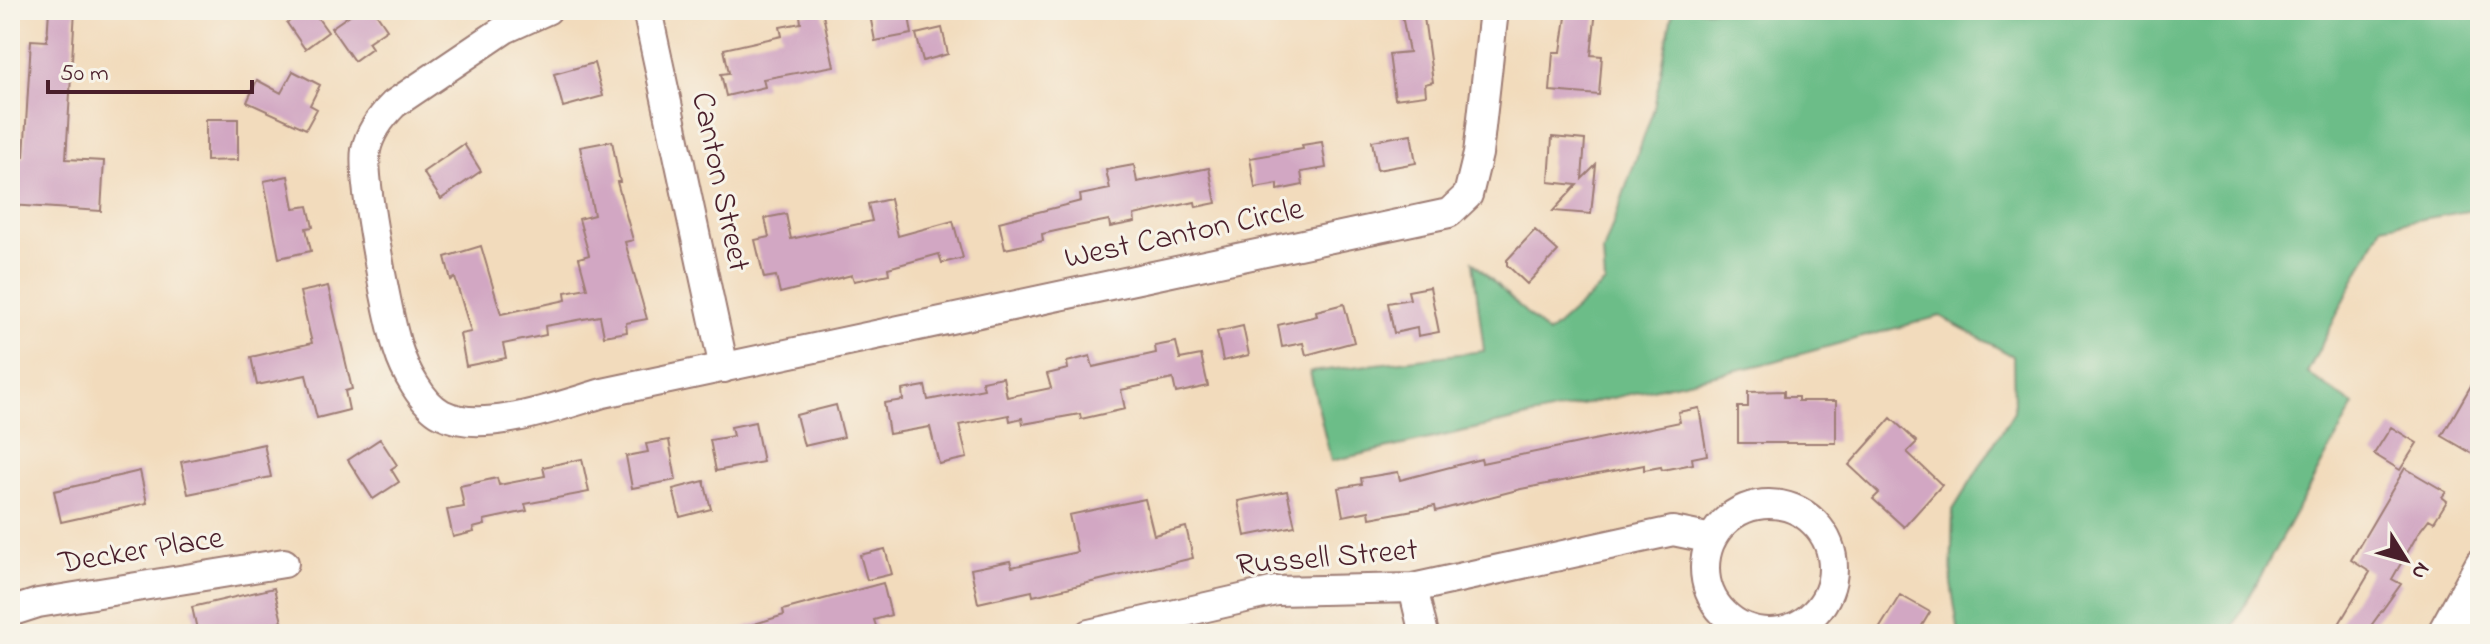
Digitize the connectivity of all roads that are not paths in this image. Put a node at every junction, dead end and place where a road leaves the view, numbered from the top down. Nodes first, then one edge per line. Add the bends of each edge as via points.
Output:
1 (547, 10) edge
2 (647, 10) edge
3 (1494, 10) edge
4 (724, 368) junction
5 (1712, 539) junction
6 (284, 563) dead end
7 (2480, 563) edge
8 (1413, 588) junction
9 (10, 612) edge
10 (2480, 623) edge
11 (2442, 633) edge
12 (1089, 634) edge
13 (1424, 634) edge

1 - 4 street, West Canton Circle via 505,29 394,104 374,129 366,150 366,180 399,351 423,398 440,414 469,419 525,415
2 - 4 street, Canton Street
3 - 4 street, West Canton Circle via 1478,154 1468,195 1449,213
5 - 5 street via 1705,576 1712,597 1725,615 1744,627 1766,633 1788,630 1808,620 1832,585 1834,564 1820,527 1786,505 1747,507 1729,517
5 - 8 street, Russell Street via 1673,531
6 - 9 street, Decker Place
7 - 11 street
8 - 12 street, Russell Street via 1276,591
8 - 13 street
10 - 11 street

